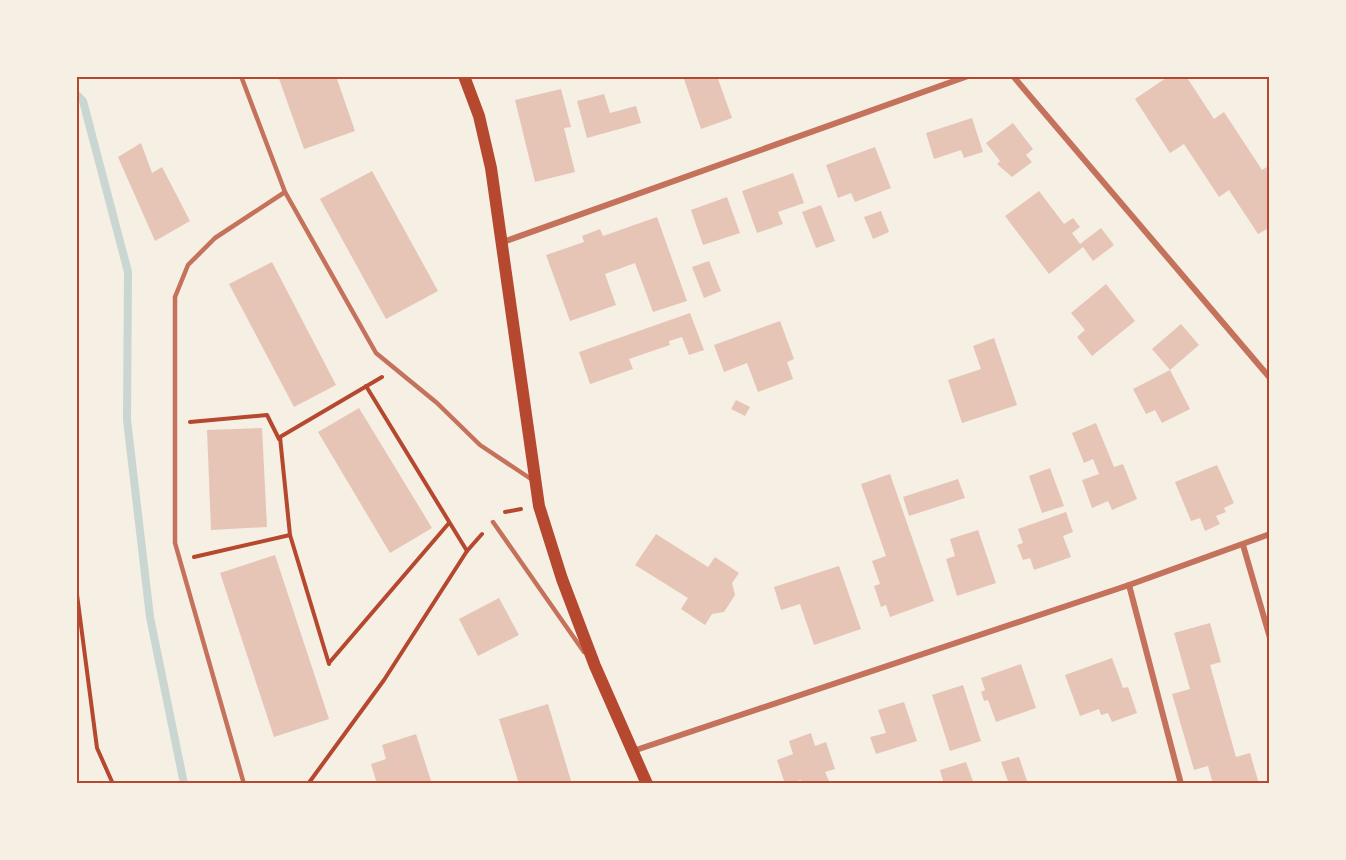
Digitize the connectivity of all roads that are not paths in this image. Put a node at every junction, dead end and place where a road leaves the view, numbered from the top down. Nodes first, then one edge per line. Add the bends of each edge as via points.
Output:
1 (241, 76) edge
2 (464, 76) edge
3 (968, 76) edge
4 (1013, 76) edge
5 (285, 192) junction
6 (503, 242) junction
7 (1269, 378) edge
8 (536, 483) junction
9 (493, 522) road end
10 (1269, 534) edge
11 (1243, 545) junction
12 (1129, 585) junction
13 (1269, 638) edge
14 (595, 666) junction
15 (633, 751) junction
16 (244, 783) edge
17 (646, 783) edge
18 (1180, 783) edge

1 - 5 lane
2 - 6 main road via 479,116
3 - 6 street
4 - 7 street
5 - 8 lane via 376,353 480,445
5 - 16 lane via 215,238 188,265 175,297 175,543
6 - 8 main road
8 - 14 main road via 539,506 562,579
9 - 14 lane
10 - 11 street
11 - 12 street
11 - 13 street
12 - 15 street
12 - 18 street
14 - 15 main road
15 - 17 main road

